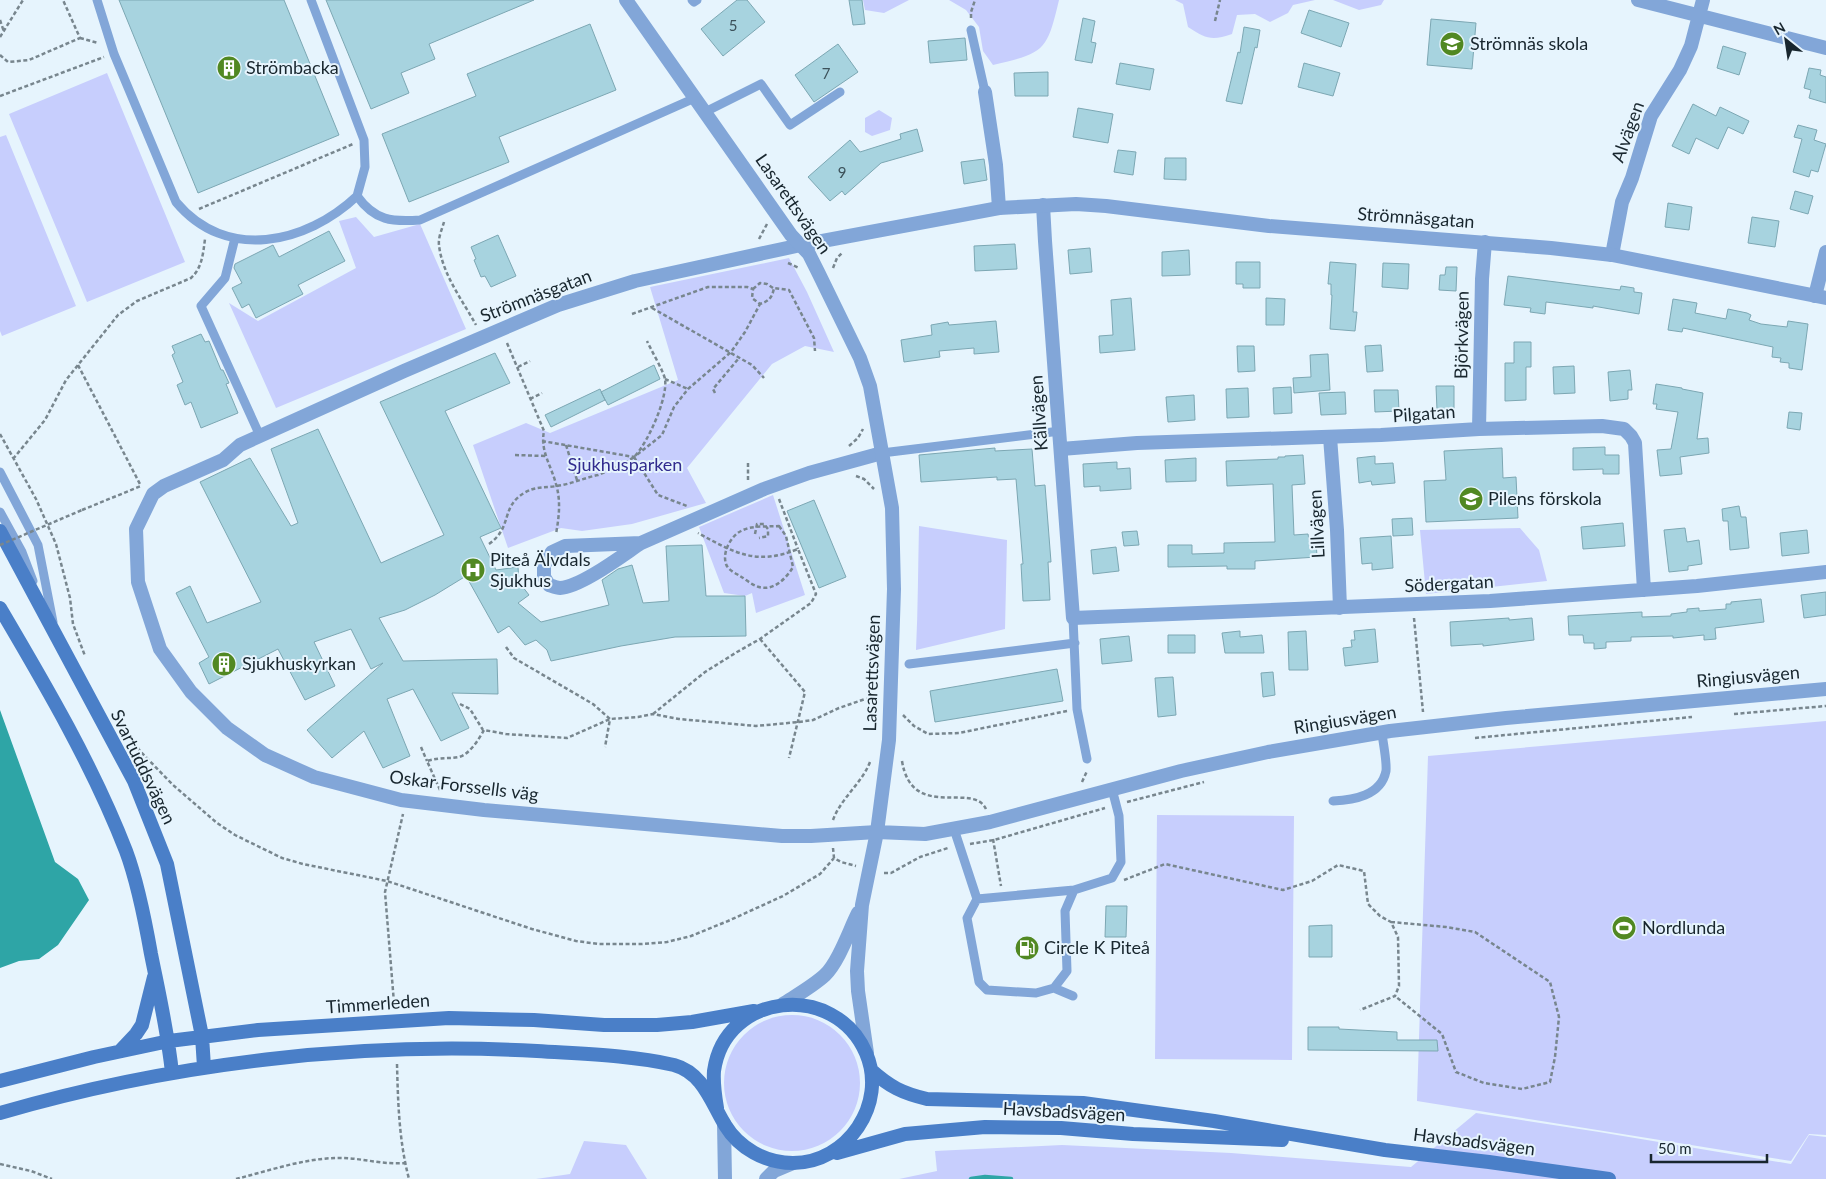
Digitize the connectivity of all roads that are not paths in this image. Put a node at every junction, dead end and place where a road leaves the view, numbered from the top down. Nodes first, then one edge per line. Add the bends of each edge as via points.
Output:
1 (97, 0) edge
2 (311, 0) edge
3 (626, 0) edge
4 (692, 0) edge
5 (697, 0) edge
6 (1638, 0) edge
7 (1703, 0) edge
8 (1700, 15) junction
9 (971, 30) road end
10 (1826, 48) edge
11 (840, 92) dead end
12 (985, 92) joint
13 (695, 98) junction
14 (705, 112) junction
15 (357, 196) junction
16 (1043, 204) junction
17 (1000, 208) junction
18 (235, 238) junction
19 (1485, 242) junction
20 (801, 245) junction
21 (1826, 252) edge
22 (1612, 255) junction
23 (1820, 297) edge
24 (1479, 429) junction
25 (1060, 431) junction
26 (260, 436) junction
27 (1330, 437) junction
28 (1061, 449) junction
29 (882, 453) junction
30 (0, 472) edge
31 (0, 512) edge
32 (136, 529) joint
33 (0, 532) edge
34 (641, 543) junction
35 (1826, 572) edge
36 (1644, 590) junction
37 (0, 608) edge
38 (1340, 608) junction
39 (1073, 618) junction
40 (56, 637) junction
41 (1074, 643) junction
42 (909, 664) dead end
43 (1826, 689) edge
44 (1382, 732) junction
45 (1088, 759) dead end
46 (1112, 789) junction
47 (1333, 801) dead end
48 (954, 829) junction
49 (877, 832) junction
50 (1074, 890) junction
51 (864, 893) junction
52 (977, 899) junction
53 (155, 971) junction
54 (1054, 988) junction
55 (1073, 996) dead end
56 (783, 1004) junction
57 (762, 1010) junction
58 (202, 1036) junction
59 (169, 1041) junction
60 (120, 1051) junction
61 (867, 1054) junction
62 (204, 1067) junction
63 (871, 1070) junction
64 (172, 1074) junction
65 (0, 1081) edge
66 (717, 1108) junction
67 (0, 1113) edge
68 (724, 1123) junction
69 (1305, 1137) junction
70 (824, 1156) junction
71 (793, 1163) junction
72 (725, 1179) edge
73 (766, 1179) edge
74 (1609, 1179) edge

1 - 18 lane via 112,50 176,202 187,215 207,228
2 - 15 lane via 364,140 365,167
3 - 13 street, Lasarettsvägen
4 - 5 lane
6 - 8 street
7 - 8 street, Alvägen
8 - 10 street
8 - 22 street, Alvägen via 1680,70 1651,116 1622,202
9 - 12 lane
11 - 14 lane via 790,125 761,84
12 - 17 street
13 - 14 street, Lasarettsvägen
13 - 15 lane via 420,220 399,222 379,217
14 - 20 street, Lasarettsvägen
15 - 18 lane via 343,210 322,223 293,235 270,239
16 - 17 street, Strömnäsgatan
16 - 19 street, Strömnäsgatan via 1106,206 1270,226
16 - 25 street, Källvägen
17 - 20 street, Strömnäsgatan
18 - 26 lane via 225,278 201,306
19 - 22 street, Strömnäsgatan
19 - 24 street, Björkvägen
20 - 26 street, Strömnäsgatan via 618,286 558,304
20 - 29 street, Lasarettsvägen via 809,254 862,365 874,400
21 - 23 street
22 - 23 street, Strömnäsgatan
24 - 27 street, Pilgatan
24 - 36 street, Pilgatan via 1602,426 1624,429 1635,443
25 - 28 street, Källvägen
25 - 29 lane
26 - 32 street, Strömnäsgatan via 240,445 223,460 153,494
27 - 28 street, Pilgatan via 1137,443
27 - 38 street, Lillvägen
28 - 39 street, Källvägen
29 - 34 street via 800,476
29 - 49 street, Lasarettsvägen via 892,508 892,656 889,740
30 - 40 lane via 38,545
31 - 40 lane via 22,552
32 - 49 street, Oskar Forssells väg via 138,582 160,649 190,692 227,728 264,755 314,777 406,801 782,836
33 - 40 main road, Svartuddsvägen
34 - 34 street via 565,546 552,552 544,565 544,577 549,585 560,588 576,583
35 - 36 street, Södergatan
36 - 38 street, Södergatan
37 - 53 main road via 99,788 126,852
38 - 39 street, Södergatan
39 - 41 lane
40 - 58 main road, Svartuddsvägen via 134,781 167,864
41 - 42 lane
41 - 45 lane via 1077,709
43 - 44 street, Ringiusvägen
44 - 46 street, Ringiusvägen via 1182,770
44 - 47 lane via 1386,772 1378,788 1355,800
46 - 48 street, Ringiusvägen
46 - 50 lane via 1119,816 1122,862 1112,878
48 - 49 street, Ringiusvägen via 925,834
48 - 52 lane
49 - 51 street, Lasarettsvägen
50 - 52 lane
50 - 54 lane via 1065,910 1067,971
51 - 56 street, Lasarettsvägen via 831,967
51 - 61 street, Lasarettsvägen via 857,971
52 - 54 lane via 967,918 979,982 987,990 1007,992 1036,993
53 - 59 main road
53 - 60 main road via 142,1025
54 - 55 lane
56 - 57 main road
56 - 61 main road via 802,1004 841,1020 856,1035
57 - 58 main road, Timmerleden via 657,1025 449,1018
57 - 66 main road via 745,1020 720,1050 714,1069
58 - 59 main road, Timmerleden
58 - 62 main road, Svartuddsvägen
59 - 60 main road, Timmerleden
59 - 64 main road
60 - 65 main road, Timmerleden
61 - 63 main road
62 - 64 main road
62 - 66 main road via 370,1050 447,1048 572,1053 639,1059 684,1068 694,1075
63 - 69 main road, Havsbadsvägen via 896,1089 926,1099 1083,1103
63 - 70 main road via 872,1088 863,1121 840,1148
64 - 67 main road via 49,1099
66 - 68 main road
68 - 71 main road via 746,1148 760,1156
68 - 72 street
69 - 70 main road, Havsbadsvägen via 1277,1140 985,1127 905,1134
69 - 74 main road, Havsbadsvägen
70 - 71 main road
71 - 73 street via 774,1171

